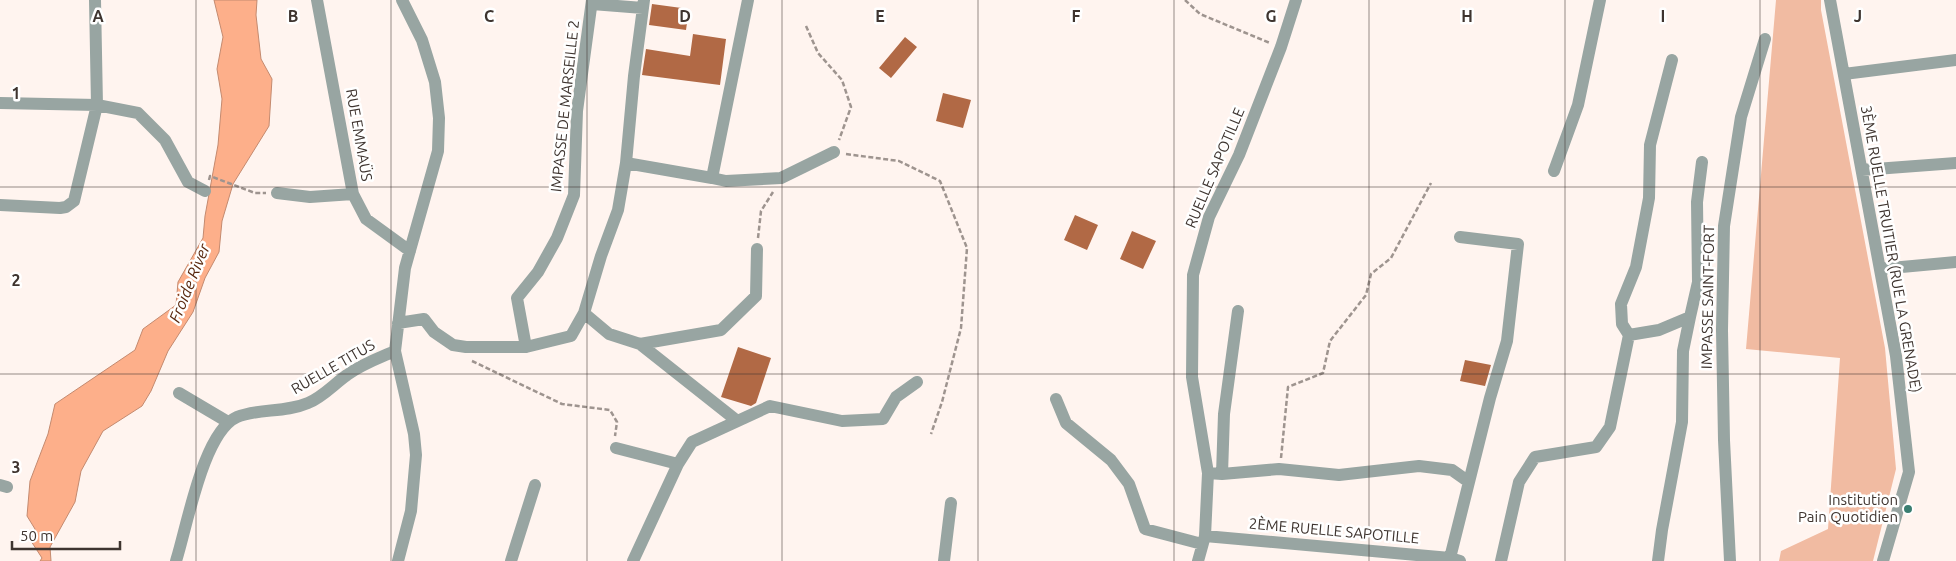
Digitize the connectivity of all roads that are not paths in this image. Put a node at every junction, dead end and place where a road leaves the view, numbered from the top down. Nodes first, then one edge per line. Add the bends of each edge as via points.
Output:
1 (95, 0) edge
2 (317, 0) edge
3 (402, 0) edge
4 (748, 0) edge
5 (1296, 0) edge
6 (1600, 0) edge
7 (1830, 0) edge
8 (592, 2) edge
9 (643, 4) edge
10 (1765, 39) dead end
11 (1672, 60) dead end
12 (1956, 60) edge
13 (1844, 74) junction
14 (0, 103) edge
15 (97, 105) junction
16 (834, 152) road end
17 (1702, 162) dead end
18 (1956, 163) edge
19 (626, 164) junction
20 (1862, 170) junction
21 (1554, 172) dead end
22 (712, 178) junction
23 (205, 191) dead end
24 (277, 193) road end
25 (353, 194) junction
26 (0, 204) edge
27 (1460, 237) dead end
28 (757, 249) road end
29 (410, 252) junction
30 (1956, 262) edge
31 (1880, 269) junction
32 (1238, 311) dead end
33 (584, 314) junction
34 (1690, 317) junction
35 (398, 323) junction
36 (1629, 335) junction
37 (640, 344) junction
38 (526, 347) junction
39 (395, 351) junction
40 (917, 382) dead end
41 (179, 393) dead end
42 (1056, 399) dead end
43 (736, 420) junction
44 (228, 422) junction
45 (616, 448) road end
46 (678, 464) junction
47 (1208, 473) junction
48 (1222, 474) junction
49 (1469, 482) junction
50 (534, 485) dead end
51 (951, 503) dead end
52 (1204, 540) junction
53 (1455, 560) edge
54 (176, 561) edge
55 (398, 561) edge
56 (512, 561) edge
57 (633, 561) edge
58 (944, 561) edge
59 (1198, 561) edge
60 (1501, 561) edge
61 (1658, 561) edge
62 (1730, 561) edge
63 (1883, 561) edge

1 - 15 street
2 - 25 street, RUE EMMAÜS
3 - 29 street via 422,40 435,82 439,118 438,151
4 - 22 street
5 - 47 street, RUELLE SAPOTILLE via 1239,156 1209,217 1193,275 1192,377
6 - 21 street via 1578,105
7 - 13 street, 3ÈME RUELLE TRUITIER (RUE LA GRENADE)
8 - 9 street
8 - 38 street, IMPASSE DE MARSEILLE 2 via 578,112 574,195 557,238 538,272 518,298
9 - 19 street
10 - 62 street, IMPASSE SAINT-FORT via 1741,117 1724,226 1722,340
11 - 36 street via 1650,145 1649,198 1636,267 1621,304 1622,324
12 - 13 street
13 - 20 street, 3ÈME RUELLE TRUITIER (RUE LA GRENADE)
14 - 15 street
15 - 23 street via 138,113 165,140 188,182
15 - 26 street via 76,196 71,205 60,208
16 - 22 street via 781,178 726,181
17 - 34 street via 1697,202 1698,282
18 - 20 street
19 - 22 street
19 - 33 street via 618,210
20 - 31 street, 3ÈME RUELLE TRUITIER (RUE LA GRENADE)
24 - 25 street via 310,197
25 - 29 street, RUE EMMAÜS via 366,219
27 - 49 street via 1518,244 1506,341
28 - 37 street via 756,296 721,330
29 - 35 street
30 - 31 street
31 - 63 street, 3ÈME RUELLE TRUITIER (RUE LA GRENADE) via 1896,356 1909,472
32 - 48 street via 1224,414
33 - 37 street via 609,334
33 - 38 street via 571,336
34 - 36 street via 1659,330
34 - 61 street via 1683,350 1682,422
35 - 38 street via 424,319 434,332 467,353
35 - 39 street
36 - 60 street via 1610,427 1596,447 1535,457 1519,482
37 - 43 street
39 - 44 street, RUELLE TITUS via 348,374 310,402
39 - 55 street via 416,455 411,512
40 - 43 street via 896,397 883,419 842,422 770,406
41 - 44 street
42 - 52 street, 2ÈME RUELLE SAPOTILLE via 1066,423 1111,460 1129,484 1145,529
43 - 46 street via 692,442
44 - 54 street via 212,447
45 - 46 street
46 - 57 street
47 - 48 street
47 - 52 street, RUELLE SAPOTILLE
48 - 49 street via 1279,469 1338,474 1419,466 1452,470
49 - 53 street
50 - 56 street
51 - 58 street
52 - 53 street, 2ÈME RUELLE SAPOTILLE
52 - 59 street, RUELLE SAPOTILLE

